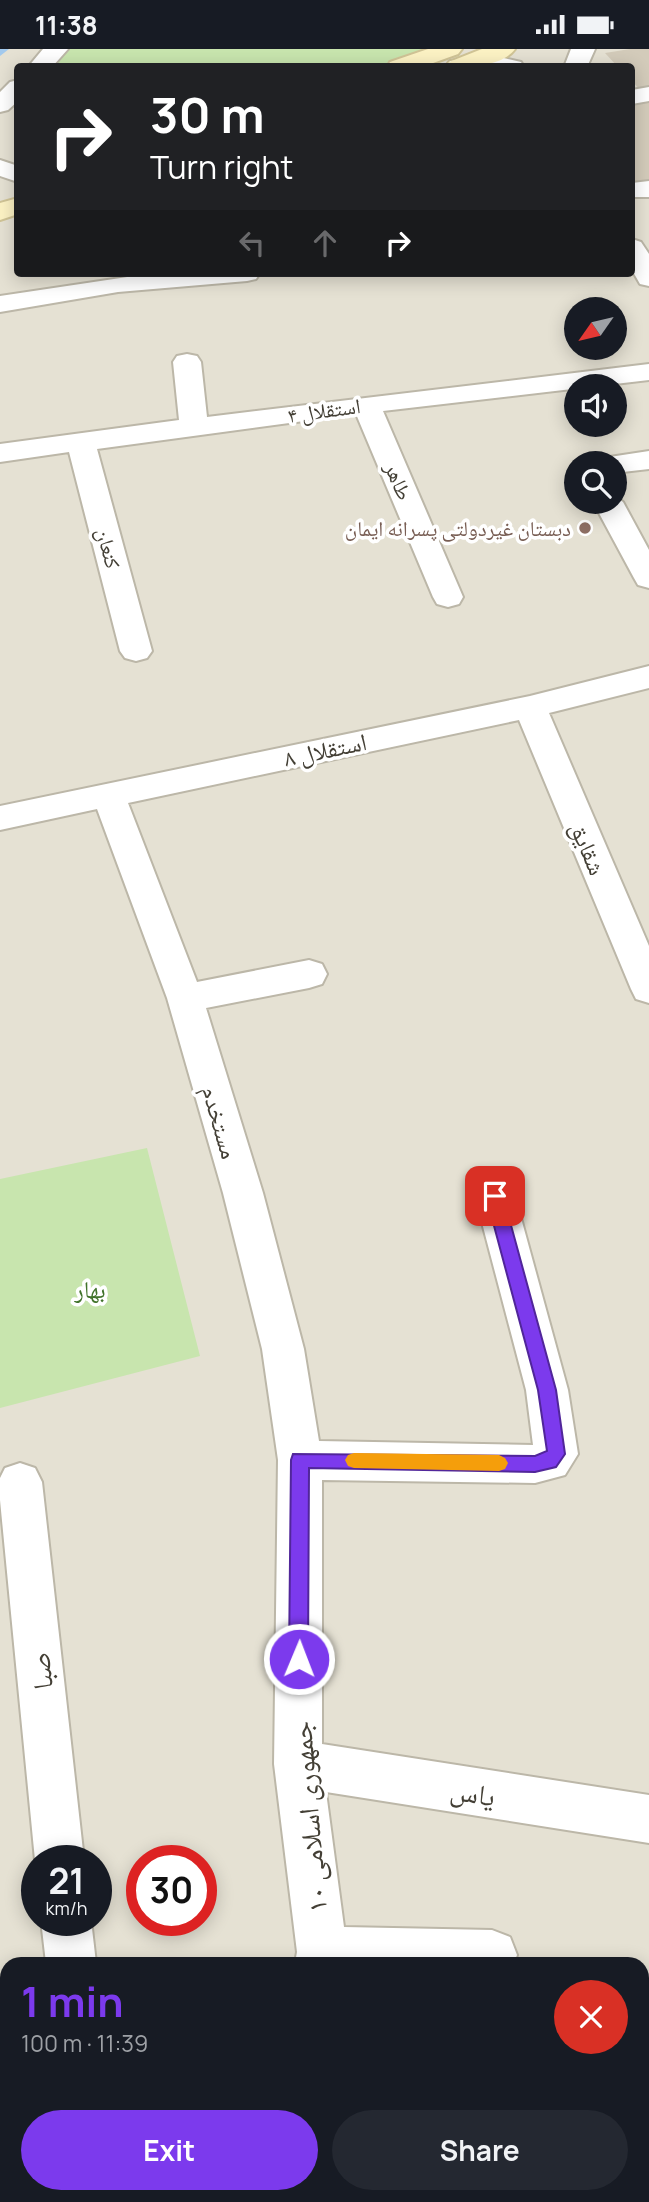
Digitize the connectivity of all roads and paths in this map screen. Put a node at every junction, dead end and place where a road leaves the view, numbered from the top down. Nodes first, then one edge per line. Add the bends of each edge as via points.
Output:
1 (56, 49) edge
2 (450, 49) edge
3 (503, 49) edge
4 (43, 63) edge
5 (410, 63) edge
6 (465, 63) edge
7 (14, 91) edge
8 (0, 105) edge
9 (635, 252) edge
10 (145, 277) edge
11 (119, 278) edge
12 (649, 278) edge
13 (0, 305) edge
14 (187, 362) dead end
15 (649, 372) edge
16 (366, 404) junction
17 (194, 427) junction
18 (81, 445) junction
19 (0, 453) edge
20 (649, 460) edge
21 (627, 462) edge
22 (614, 514) edge
23 (649, 578) edge
24 (448, 597) dead end
25 (136, 651) dead end
26 (649, 677) edge
27 (530, 706) junction
28 (108, 794) junction
29 (0, 818) edge
30 (309, 974) dead end
31 (649, 989) edge
32 (185, 998) junction
33 (495, 1196) dead end
34 (300, 1460) junction
35 (20, 1482) dead end
36 (298, 1764) junction
37 (649, 1819) edge
38 (58, 1845) edge
39 (68, 1936) edge
40 (492, 1955) dead end
41 (70, 1957) edge
42 (321, 1957) edge
43 (378, 1957) edge

1 - 4 street
2 - 5 main road
3 - 6 main road
7 - 8 street
9 - 12 street
10 - 11 street
11 - 13 street
14 - 17 street
15 - 16 street, استقلال ۴
16 - 17 street, استقلال ۴
16 - 24 street, طاهر
17 - 18 street, استقلال ۴
18 - 19 street, استقلال ۴
18 - 25 street, کنعان
20 - 21 street
22 - 23 street
26 - 27 street, استقلال ۸
27 - 28 street, استقلال ۸
27 - 31 street, شقایق
28 - 29 street, استقلال ۸
28 - 32 street, مستخدم
30 - 32 street
32 - 34 street, مستخدم via 283,1349
33 - 34 street via 547,1390 556,1454 550,1461 535,1464
34 - 36 street, جمهوری اسلامی ۱۰
35 - 38 street, صبا
36 - 37 street, یاس
36 - 42 street, جمهوری اسلامی ۱۰
39 - 41 street
40 - 43 street

